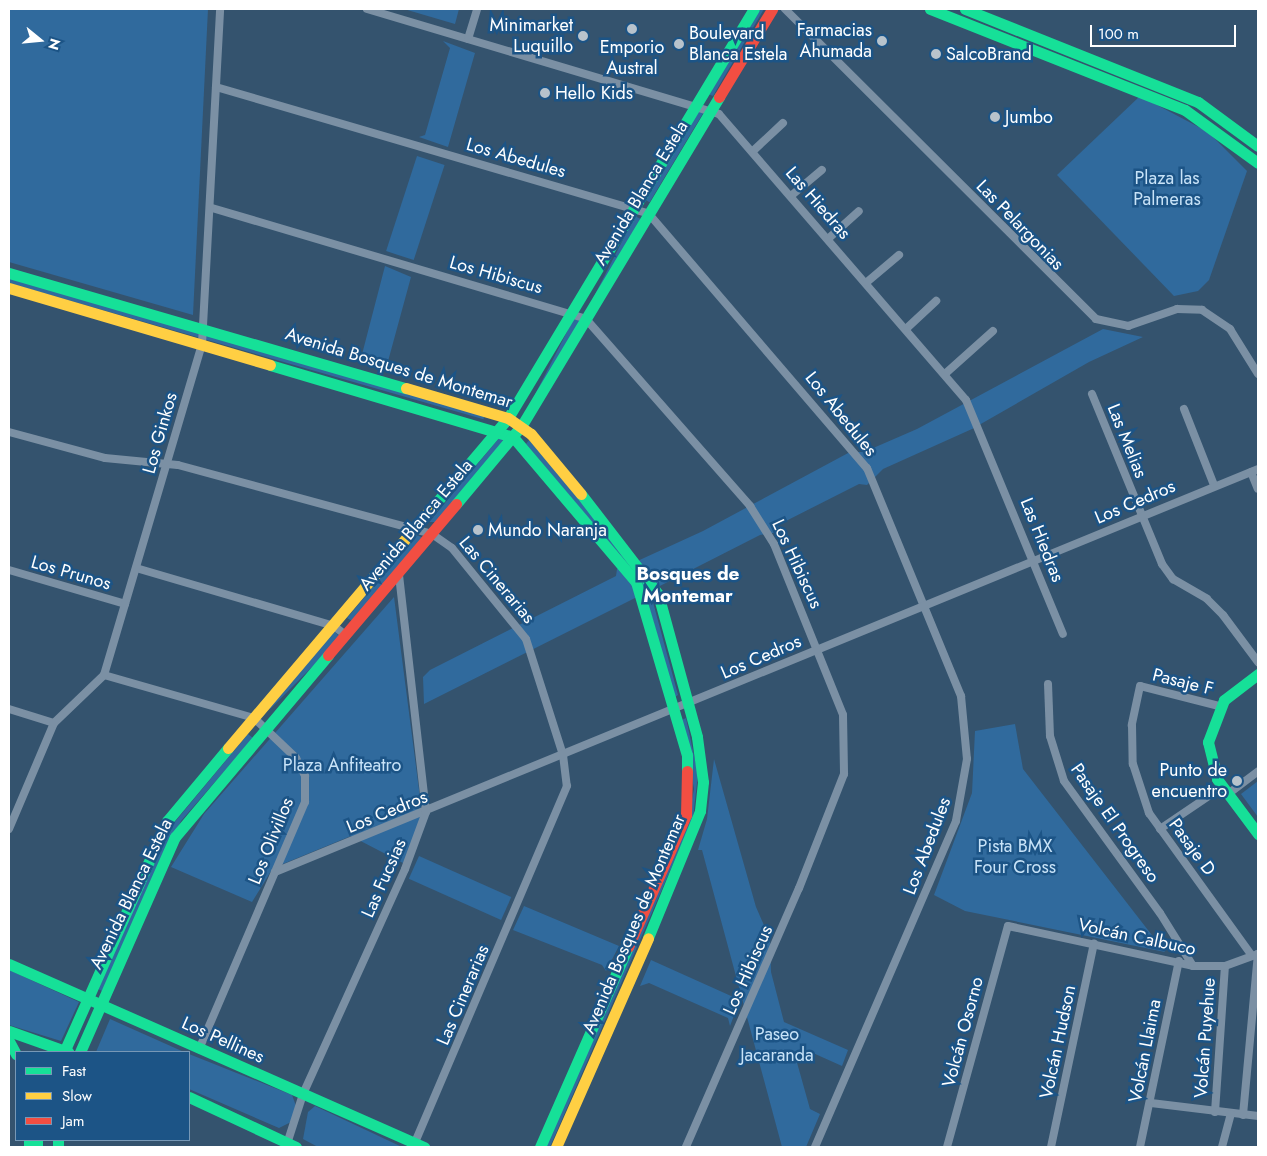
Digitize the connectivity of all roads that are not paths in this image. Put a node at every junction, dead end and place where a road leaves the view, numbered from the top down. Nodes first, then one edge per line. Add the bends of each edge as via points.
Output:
1 (220, 9) edge
2 (367, 9) edge
3 (477, 9) edge
4 (754, 9) edge
5 (772, 9) edge
6 (785, 9) edge
7 (930, 9) edge
8 (965, 9) edge
9 (468, 38) junction
10 (216, 87) junction
11 (697, 104) junction
12 (711, 110) junction
13 (783, 123) dead end
14 (1258, 146) edge
15 (753, 151) junction
16 (1258, 163) edge
17 (822, 170) dead end
18 (792, 195) junction
19 (212, 208) junction
20 (634, 208) junction
21 (859, 211) dead end
22 (649, 214) junction
23 (829, 238) junction
24 (899, 256) dead end
25 (9, 273) edge
26 (867, 282) junction
27 (9, 288) edge
28 (936, 301) dead end
29 (572, 312) junction
30 (586, 319) junction
31 (907, 328) junction
32 (204, 329) junction
33 (993, 331) dead end
34 (202, 344) junction
35 (946, 373) junction
36 (1258, 374) edge
37 (1092, 394) dead end
38 (1184, 409) dead end
39 (508, 418) junction
40 (522, 425) junction
41 (499, 430) junction
42 (9, 432) edge
43 (513, 437) junction
44 (167, 463) junction
45 (1255, 470) edge
46 (1214, 485) junction
47 (1258, 490) edge
48 (1141, 516) junction
49 (416, 531) junction
50 (432, 534) junction
51 (1035, 561) junction
52 (136, 568) junction
53 (9, 570) edge
54 (399, 574) junction
55 (125, 604) junction
56 (926, 605) junction
57 (334, 626) junction
58 (1063, 634) dead end
59 (347, 636) junction
60 (818, 650) junction
61 (1258, 662) edge
62 (1258, 674) edge
63 (104, 675) junction
64 (1048, 684) dead end
65 (1140, 686) joint
66 (689, 704) junction
67 (1220, 706) junction
68 (9, 709) edge
69 (675, 710) junction
70 (254, 718) junction
71 (54, 723) junction
72 (266, 728) junction
73 (563, 755) junction
74 (1258, 771) edge
75 (1225, 791) junction
76 (426, 812) junction
77 (9, 829) edge
78 (1160, 829) junction
79 (1258, 834) edge
80 (275, 872) junction
81 (1008, 926) joint
82 (1094, 943) junction
83 (1256, 954) edge
84 (1178, 961) junction
85 (9, 964) edge
86 (1193, 966) junction
87 (1225, 966) junction
88 (86, 999) junction
89 (98, 1005) junction
90 (9, 1032) edge
91 (9, 1041) edge
92 (199, 1049) junction
93 (62, 1051) edge
94 (65, 1051) edge
95 (80, 1051) edge
96 (15, 1052) edge
97 (303, 1094) junction
98 (190, 1097) edge
99 (1150, 1103) junction
100 (1215, 1112) junction
101 (1231, 1114) junction
102 (1243, 1115) junction
103 (1258, 1116) edge
104 (420, 1145) edge
105 (290, 1146) edge
106 (540, 1147) edge
107 (556, 1147) edge
108 (686, 1147) edge
109 (814, 1147) edge
110 (947, 1147) edge
111 (1052, 1147) edge
112 (1140, 1147) edge
113 (1222, 1147) edge

1 - 10 street, Los Ginkos
2 - 9 street, Las Hiedras
3 - 9 street
4 - 11 main road, Avenida Blanca Estela
5 - 12 main road, Avenida Blanca Estela
6 - 36 street, Las Pelargonias via 1096,319 1128,326 1177,309 1202,310 1230,329
7 - 16 main road via 1185,110
8 - 14 main road via 1198,102
9 - 11 street, Las Hiedras
10 - 19 street, Los Ginkos
10 - 20 street, Los Abedules
11 - 12 street, Las Hiedras
11 - 20 main road, Avenida Blanca Estela
12 - 15 street, Las Hiedras
12 - 22 main road, Avenida Blanca Estela
13 - 15 street
15 - 18 street, Las Hiedras
17 - 18 street
18 - 23 street, Las Hiedras
19 - 29 street, Los Hibiscus
19 - 32 street, Los Ginkos
20 - 22 street, Los Abedules
20 - 29 main road, Avenida Blanca Estela
21 - 23 street
22 - 30 main road, Avenida Blanca Estela
22 - 56 street, Los Abedules via 857,454
23 - 26 street, Las Hiedras
24 - 26 street
25 - 32 main road, Avenida Bosques de Montemar
26 - 31 street, Las Hiedras
27 - 34 main road, Avenida Bosques de Montemar
28 - 31 street
29 - 30 street, Los Hibiscus
29 - 39 main road, Avenida Blanca Estela
30 - 40 main road, Avenida Blanca Estela
30 - 60 street, Los Hibiscus via 762,523
31 - 35 street, Las Hiedras
32 - 34 street, Los Ginkos
32 - 39 main road, Avenida Bosques de Montemar
33 - 35 street
34 - 41 main road, Avenida Bosques de Montemar
34 - 44 street, Los Ginkos
35 - 51 street, Las Hiedras via 974,415
37 - 48 street, Las Melias
38 - 46 street
39 - 40 main road, Avenida Bosques de Montemar
39 - 41 main road, Avenida Blanca Estela
40 - 43 main road, Avenida Blanca Estela
40 - 66 main road, Avenida Bosques de Montemar via 649,577
41 - 43 main road, Avenida Bosques de Montemar
41 - 49 main road, Avenida Blanca Estela
42 - 44 street, Las Cinerarias via 105,458
43 - 50 main road, Avenida Blanca Estela
43 - 69 main road, Avenida Bosques de Montemar via 636,582
44 - 49 street, Las Cinerarias
44 - 52 street, Los Ginkos
45 - 46 street, Los Cedros
45 - 47 street
46 - 48 street, Los Cedros
48 - 51 street, Los Cedros
48 - 61 street, Las Melias via 1172,579 1207,599
49 - 50 street, Las Cinerarias
49 - 57 main road, Avenida Blanca Estela
50 - 54 main road, Avenida Blanca Estela
50 - 73 street, Las Cinerarias via 452,548 526,639
51 - 56 street, Los Cedros
51 - 58 street, Las Hiedras
52 - 55 street, Los Ginkos
52 - 57 street
53 - 55 street, Los Prunos
54 - 59 main road, Avenida Blanca Estela
54 - 76 street, Las Fucsias
55 - 63 street, Los Ginkos
56 - 60 street, Los Cedros
56 - 109 street, Los Abedules via 964,711 964,790 937,867
57 - 59 street
57 - 70 main road, Avenida Blanca Estela
59 - 72 main road, Avenida Blanca Estela
60 - 66 street, Los Cedros
60 - 108 street, Los Hibiscus via 844,725 840,787
62 - 67 main road via 1238,685
63 - 70 street, Los Olivillos
63 - 71 street, Los Ginkos
64 - 86 street, Pasaje El Progreso via 1050,736 1064,781 1160,913
65 - 67 street, Pasaje F
65 - 78 street, Pasaje D via 1132,725 1133,764 1141,798
66 - 69 street, Los Cedros
66 - 107 main road, Avenida Bosques de Montemar via 703,782 691,842
67 - 75 main road via 1208,742 1213,770
68 - 71 street
69 - 73 street, Los Cedros
69 - 106 main road, Avenida Bosques de Montemar via 690,773 686,815
70 - 72 street, Los Olivillos
70 - 88 main road, Avenida Blanca Estela via 158,836
71 - 77 street, Los Ginkos
72 - 80 street, Los Olivillos via 300,764 307,783 305,802
72 - 89 main road, Avenida Blanca Estela via 175,836
73 - 76 street, Los Cedros
73 - 104 street, Las Cinerarias via 568,774 564,795
74 - 75 street
75 - 78 street
75 - 79 main road
76 - 80 street, Los Cedros
76 - 97 street, Las Fucsias via 405,868
78 - 83 street, Pasaje D
80 - 92 street, Los Olivillos
81 - 82 street, Volcán Calbuco
81 - 110 street, Volcán Osorno
82 - 84 street, Volcán Calbuco
82 - 111 street, Volcán Hudson
83 - 87 street, Volcán Calbuco
83 - 102 street
84 - 86 street, Volcán Calbuco
84 - 99 street, Volcán Llaima
85 - 88 main road, Los Pellines
86 - 87 street, Volcán Calbuco
87 - 100 street, Volcán Puyehue
88 - 89 main road, Los Pellines
88 - 94 main road, Avenida Blanca Estela
89 - 92 main road, Los Pellines
89 - 95 main road, Avenida Blanca Estela
90 - 93 main road
91 - 96 main road
92 - 97 main road, Los Pellines
97 - 104 main road, Los Pellines
97 - 105 street, Las Fucsias
98 - 105 main road
99 - 100 street
99 - 112 street, Volcán Llaima
100 - 101 street
101 - 102 street
101 - 113 street
102 - 103 street

